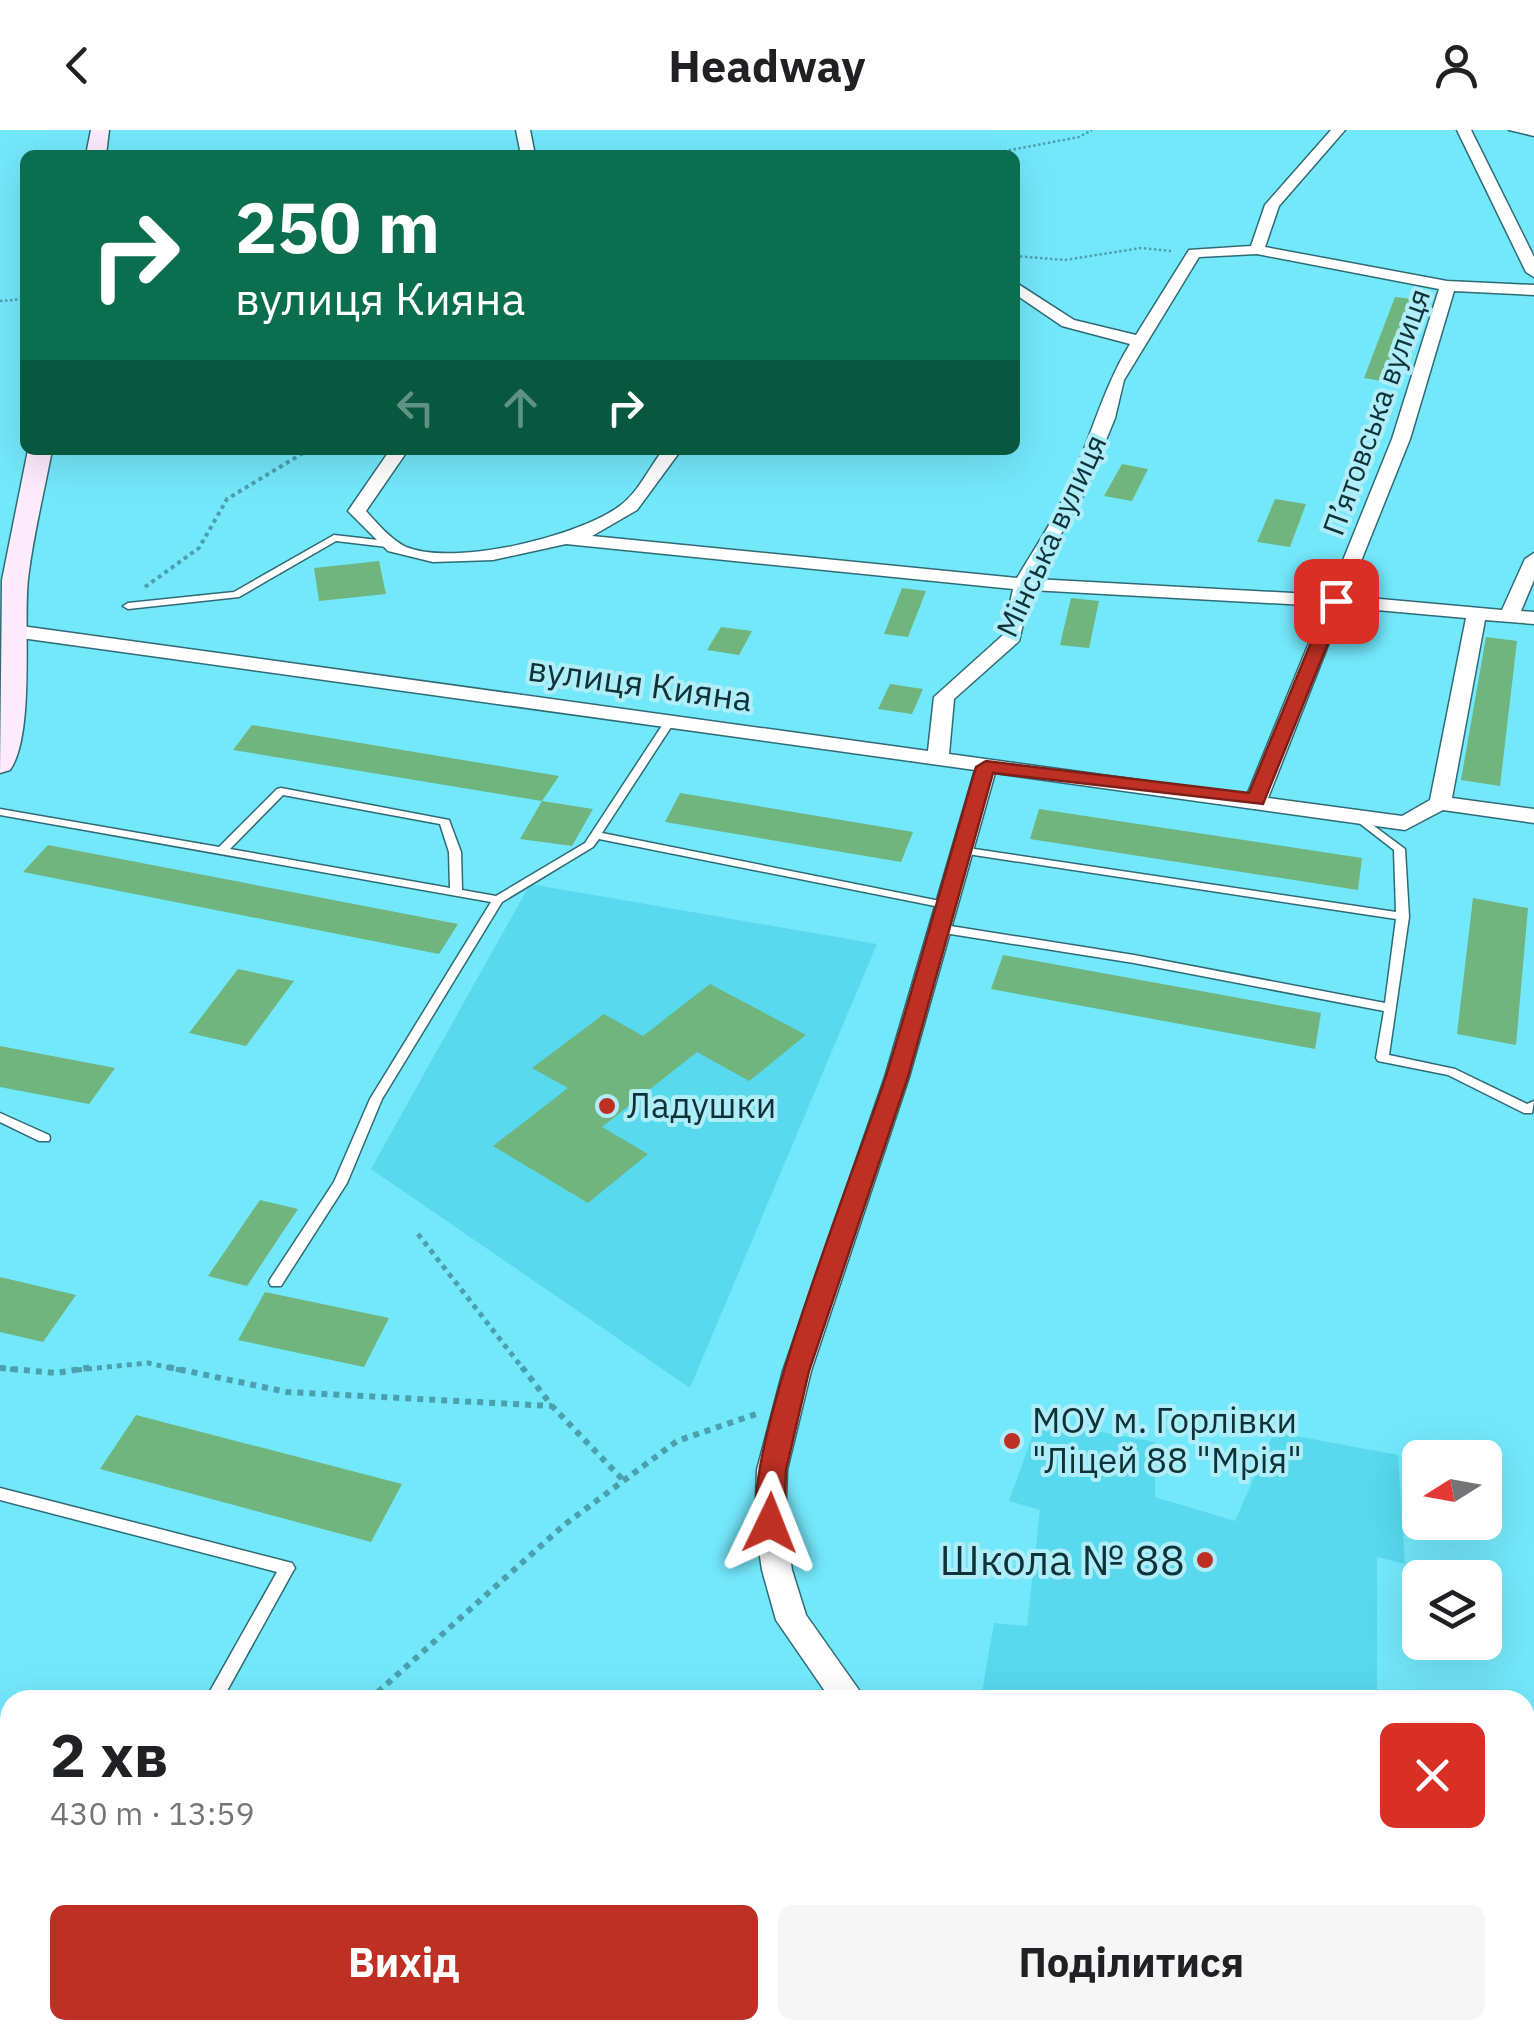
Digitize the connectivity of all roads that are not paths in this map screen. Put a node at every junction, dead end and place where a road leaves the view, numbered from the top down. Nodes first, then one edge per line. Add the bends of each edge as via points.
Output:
1 (1338, 130) edge
2 (1464, 130) edge
3 (1516, 130) edge
4 (1534, 132) edge
5 (1257, 250) junction
6 (1534, 272) edge
7 (1447, 286) junction
8 (1020, 290) edge
9 (1534, 290) edge
10 (1140, 341) junction
11 (39, 455) edge
12 (396, 455) edge
13 (668, 455) edge
14 (560, 538) junction
15 (387, 544) junction
16 (1534, 558) edge
17 (1023, 584) junction
18 (1336, 601) junction
19 (128, 606) road end
20 (1476, 616) junction
21 (1509, 616) junction
22 (1534, 618) edge
23 (14, 631) junction
24 (670, 720) junction
25 (938, 760) junction
26 (0, 764) edge
27 (986, 767) junction
28 (1256, 800) junction
29 (1440, 803) junction
30 (0, 812) edge
31 (1356, 816) junction
32 (1534, 816) edge
33 (596, 836) junction
34 (961, 850) junction
35 (222, 851) junction
36 (456, 893) junction
37 (498, 900) junction
38 (1404, 916) junction
39 (942, 917) junction
40 (1390, 1008) junction
41 (1534, 1106) edge
42 (0, 1117) edge
43 (44, 1138) dead end
44 (276, 1282) dead end
45 (0, 1494) edge
46 (219, 1690) edge
47 (843, 1690) edge

1 - 5 street via 1272,204
2 - 6 street
3 - 4 street
5 - 7 street
5 - 10 street, Мінська вулиця via 1194,253
7 - 9 street, П’ятовська вулиця
7 - 18 street, П’ятовська вулиця via 1401,439
8 - 10 street via 1068,323
10 - 17 street, Мінська вулиця via 1116,380 1075,494
11 - 23 street via 16,580
12 - 15 street via 357,511
13 - 14 street via 633,504 610,522
14 - 15 street via 467,559 408,554
14 - 17 street
15 - 19 lane via 334,538 236,595
16 - 21 street
17 - 18 street
17 - 25 street, Мінська вулиця via 1012,637 944,697
18 - 20 street
18 - 28 street, П’ятовська вулиця
20 - 21 street
20 - 29 street
21 - 22 street
23 - 24 street, вулиця Кияна
23 - 26 street
24 - 25 street, вулиця Кияна
24 - 33 lane
25 - 27 street, вулиця Кияна
27 - 28 street, вулиця Кияна
27 - 34 street
28 - 31 street, вулиця Кияна
29 - 31 street, вулиця Кияна via 1405,823
29 - 32 street
30 - 35 lane
31 - 38 lane via 1398,850
33 - 37 lane via 578,854
33 - 39 lane
34 - 38 lane
34 - 39 street
35 - 36 lane
35 - 36 lane via 280,791 446,822
36 - 37 lane
37 - 44 lane via 376,1099 340,1183
38 - 40 lane
39 - 40 lane
39 - 47 street via 772,1470 770,1523 792,1620
40 - 41 lane via 1382,1058 1451,1072 1528,1110
42 - 43 lane
45 - 46 lane via 288,1568

